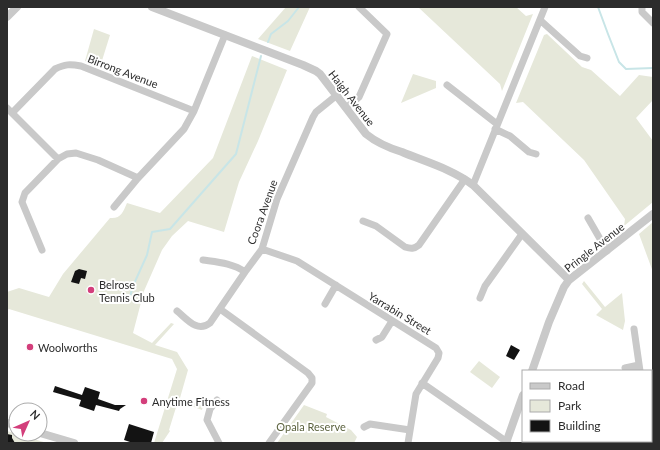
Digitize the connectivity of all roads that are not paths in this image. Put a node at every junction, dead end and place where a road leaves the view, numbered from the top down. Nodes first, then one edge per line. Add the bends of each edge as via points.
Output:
1 (17, 7) edge
2 (359, 7) edge
3 (546, 7) edge
4 (642, 7) edge
5 (156, 8) edge
6 (7, 17) edge
7 (540, 20) junction
8 (653, 23) edge
9 (225, 35) junction
10 (587, 58) dead end
11 (447, 85) dead end
12 (337, 95) junction
13 (346, 108) junction
14 (9, 110) edge
15 (194, 111) junction
16 (496, 127) junction
17 (536, 154) dead end
18 (58, 158) junction
19 (138, 178) junction
20 (465, 179) junction
21 (473, 185) junction
22 (114, 207) dead end
23 (653, 214) edge
24 (588, 218) dead end
25 (363, 221) dead end
26 (522, 234) junction
27 (262, 249) junction
28 (42, 250) dead end
29 (607, 251) junction
30 (203, 260) dead end
31 (245, 272) junction
32 (569, 280) junction
33 (336, 285) junction
34 (480, 298) dead end
35 (325, 304) dead end
36 (220, 309) junction
37 (178, 311) dead end
38 (392, 321) junction
39 (634, 328) dead end
40 (376, 340) dead end
41 (625, 368) dead end
42 (640, 368) edge
43 (532, 370) edge
44 (422, 383) junction
45 (522, 398) edge
46 (216, 400) dead end
47 (364, 427) dead end
48 (410, 430) junction
49 (48, 435) edge
50 (507, 442) edge
51 (74, 443) edge
52 (219, 443) edge
53 (269, 443) edge
54 (408, 443) edge

1 - 6 street
2 - 13 street via 386,34 359,97
3 - 7 street
4 - 8 street via 642,12
5 - 9 street, Haigh Avenue
7 - 10 street via 580,56
7 - 16 street
9 - 12 street, Haigh Avenue via 316,71
9 - 15 street
11 - 16 street
12 - 13 street, Haigh Avenue
12 - 27 street, Coora Avenue via 312,117 277,199
13 - 20 street, Haigh Avenue via 366,134 374,140
14 - 15 street, Birrong Avenue via 55,69 72,64
14 - 18 street
15 - 19 street via 184,129
16 - 17 street via 529,152
16 - 21 street
18 - 19 street via 76,154 98,160
18 - 28 street via 25,193 22,202
19 - 22 street
20 - 21 street, Haigh Avenue
20 - 25 street via 416,248 406,247 376,226
21 - 26 street, Haigh Avenue
23 - 29 street, Pringle Avenue
24 - 29 street
26 - 32 street, Haigh Avenue
26 - 34 street via 485,286
27 - 31 street, Coora Avenue
27 - 33 street, Yarrabin Street via 297,261
29 - 32 street, Pringle Avenue
30 - 31 street via 223,262
31 - 36 street, Coora Avenue
32 - 43 street, Pringle Avenue via 549,322
33 - 35 street
33 - 38 street, Yarrabin Street
36 - 37 street, Coora Avenue via 210,323 202,328 192,324
36 - 53 street via 312,378 312,383
38 - 40 street via 382,337
38 - 44 street, Yarrabin Street via 428,342 439,353
39 - 42 street
41 - 42 street
44 - 48 street, Yarrabin Street via 416,394
44 - 50 street
45 - 50 street
46 - 52 street via 210,408 207,420
47 - 48 street via 370,424
48 - 54 street, Yarrabin Street
49 - 51 street

